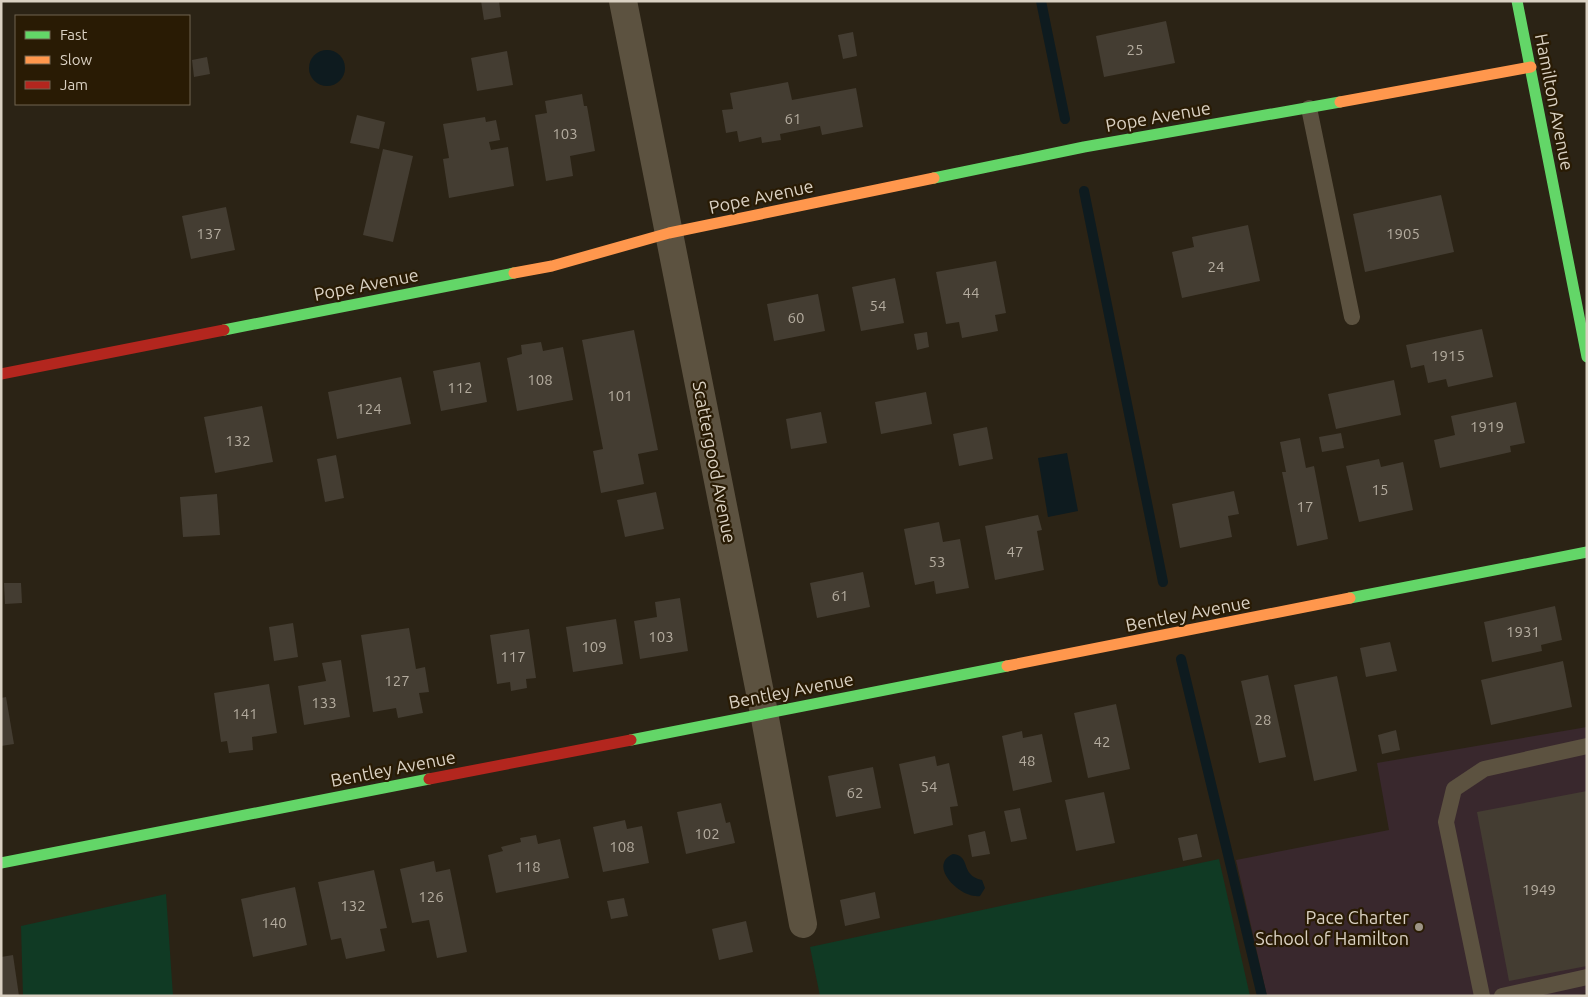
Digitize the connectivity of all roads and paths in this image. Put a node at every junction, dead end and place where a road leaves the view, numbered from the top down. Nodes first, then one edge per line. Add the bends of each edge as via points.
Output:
1 (623, 1) edge
2 (1517, 1) edge
3 (1531, 67) junction
4 (1309, 108) junction
5 (669, 233) junction
6 (1352, 317) dead end
7 (1587, 357) edge
8 (1, 374) edge
9 (1587, 552) edge
10 (764, 713) junction
11 (1587, 746) edge
12 (1, 863) edge
13 (803, 924) dead end
14 (1587, 977) edge
15 (1482, 996) edge
16 (1502, 996) edge

1 - 5 street, Scattergood Avenue
2 - 3 street, Hamilton Avenue
3 - 4 street, Pope Avenue
3 - 7 street, Hamilton Avenue
4 - 5 street, Pope Avenue via 1084,147
4 - 6 lane
5 - 8 street, Pope Avenue via 552,266
5 - 10 street, Scattergood Avenue
9 - 10 street, Bentley Avenue
10 - 12 street, Bentley Avenue
10 - 13 street, Scattergood Avenue
11 - 15 lane via 1484,769 1454,789 1446,822
14 - 16 lane

